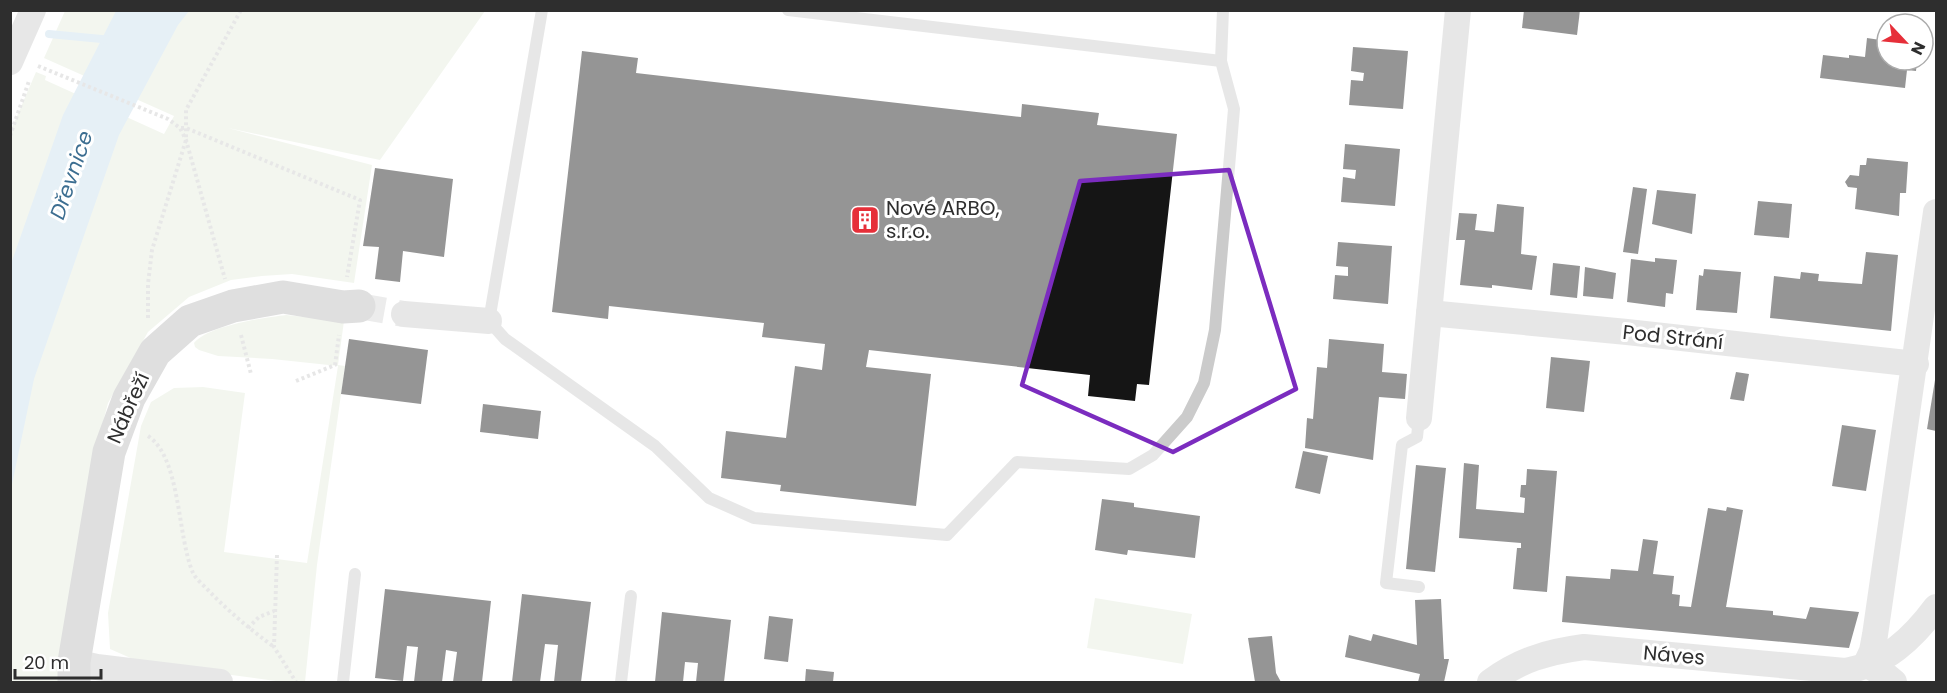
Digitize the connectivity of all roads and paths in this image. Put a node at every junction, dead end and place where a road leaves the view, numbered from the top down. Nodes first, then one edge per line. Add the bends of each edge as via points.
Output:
1 (33, 10) edge
2 (241, 10) edge
3 (542, 10) edge
4 (788, 10) edge
5 (1222, 10) edge
6 (1458, 10) edge
7 (802, 11) edge
8 (1221, 61) junction
9 (22, 63) edge
10 (180, 128) junction
11 (186, 128) junction
12 (186, 140) junction
13 (1936, 212) edge
14 (233, 306) junction
15 (351, 307) junction
16 (1429, 313) junction
17 (404, 314) tunnel mouth
18 (489, 321) junction
19 (154, 352) junction
20 (1916, 364) junction
21 (251, 374) dead end
22 (296, 381) dead end
23 (1419, 418) joint
24 (141, 432) dead end
25 (277, 555) dead end
26 (355, 574) dead end
27 (1419, 587) dead end
28 (631, 596) dead end
29 (1936, 607) edge
30 (274, 611) junction
31 (248, 628) junction
32 (274, 647) junction
33 (1866, 664) junction
34 (74, 672) edge
35 (220, 682) edge
36 (296, 682) edge
37 (343, 682) edge
38 (621, 682) edge
39 (1490, 682) edge
40 (1894, 682) edge

1 - 9 street
2 - 11 path via 186,110
3 - 18 lane
4 - 7 lane
5 - 8 lane
6 - 16 street
7 - 8 lane
8 - 18 lane via 1234,109 1215,330 1204,383 1187,417 1153,455 1129,469 1017,462 947,535 754,518 709,498 655,446 505,339
9 - 10 path via 168,119
10 - 11 path
10 - 12 path
11 - 12 path
11 - 15 path via 360,200
12 - 14 path
12 - 19 path via 152,250 147,340
13 - 20 street
14 - 15 street, Nábřeží via 283,297
14 - 19 street, Nábřeží via 190,321
14 - 21 path
15 - 22 path via 335,365
16 - 20 street, Pod Strání
16 - 23 street
17 - 18 street
19 - 34 street, Nábřeží via 129,398 109,452
20 - 33 street via 1875,635
23 - 27 lane via 1417,436 1402,445 1386,584
24 - 31 path via 152,439 170,470 185,550 194,575
25 - 30 path
26 - 37 lane
28 - 38 lane
29 - 33 street, Náves via 1904,644
30 - 31 path via 259,617
30 - 32 path
31 - 32 path
32 - 36 path
33 - 39 street, Náves via 1845,670 1584,646 1528,659
33 - 40 street
34 - 35 street via 97,668

